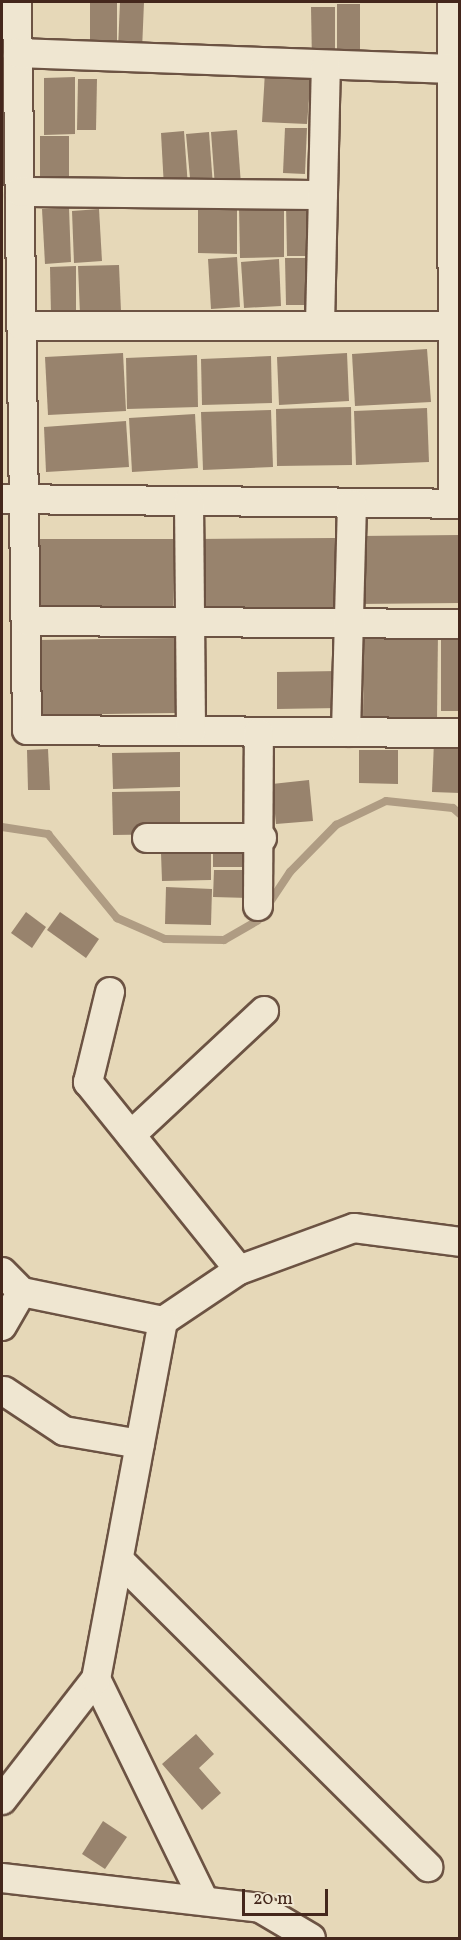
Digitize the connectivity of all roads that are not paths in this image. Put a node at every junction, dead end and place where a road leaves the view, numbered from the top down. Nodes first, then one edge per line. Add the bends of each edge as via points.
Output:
1 (17, 2) edge
2 (452, 2) edge
3 (18, 53) junction
4 (326, 66) junction
5 (452, 69) junction
6 (323, 195) junction
7 (14, 208) edge
8 (320, 325) junction
9 (22, 326) junction
10 (456, 326) edge
11 (12, 397) edge
12 (13, 499) edge
13 (189, 501) junction
14 (352, 504) junction
15 (456, 504) edge
16 (27, 621) junction
17 (189, 622) junction
18 (349, 624) junction
19 (459, 624) edge
20 (191, 731) junction
21 (346, 732) junction
22 (259, 733) junction
23 (459, 733) edge
24 (147, 838) dead end
25 (262, 838) junction
26 (258, 906) dead end
27 (110, 992) dead end
28 (264, 1011) dead end
29 (130, 1135) junction
30 (459, 1242) edge
31 (239, 1270) junction
32 (2, 1272) edge
33 (22, 1292) junction
34 (163, 1321) junction
35 (2, 1326) edge
36 (4, 1391) dead end
37 (140, 1444) junction
38 (119, 1560) junction
39 (96, 1679) junction
40 (2, 1800) edge
41 (428, 1867) dead end
42 (2, 1878) edge
43 (204, 1900) junction
44 (311, 1938) edge

1 - 3 street
2 - 5 street
3 - 4 street
3 - 7 street
4 - 5 street
4 - 6 street
5 - 10 street
6 - 7 street
6 - 8 street
7 - 9 street
8 - 9 street
8 - 10 street
9 - 11 street
10 - 15 street
11 - 12 street
12 - 13 street
12 - 16 street
13 - 14 street
13 - 17 street
14 - 15 street
14 - 18 street
16 - 17 street
16 - 20 street via 27,730
17 - 18 street
17 - 20 street
18 - 19 street
18 - 21 street
20 - 22 street
21 - 22 street
21 - 23 street
22 - 25 street
24 - 25 street
25 - 26 street
27 - 29 street via 88,1082
28 - 29 street
29 - 31 street
30 - 31 street via 354,1228
31 - 34 street
32 - 33 street
33 - 34 street
33 - 35 street
34 - 37 street
36 - 37 street via 64,1431
37 - 38 street
38 - 39 street
38 - 41 street
39 - 40 street
39 - 43 street
42 - 43 street
43 - 44 street via 260,1908

